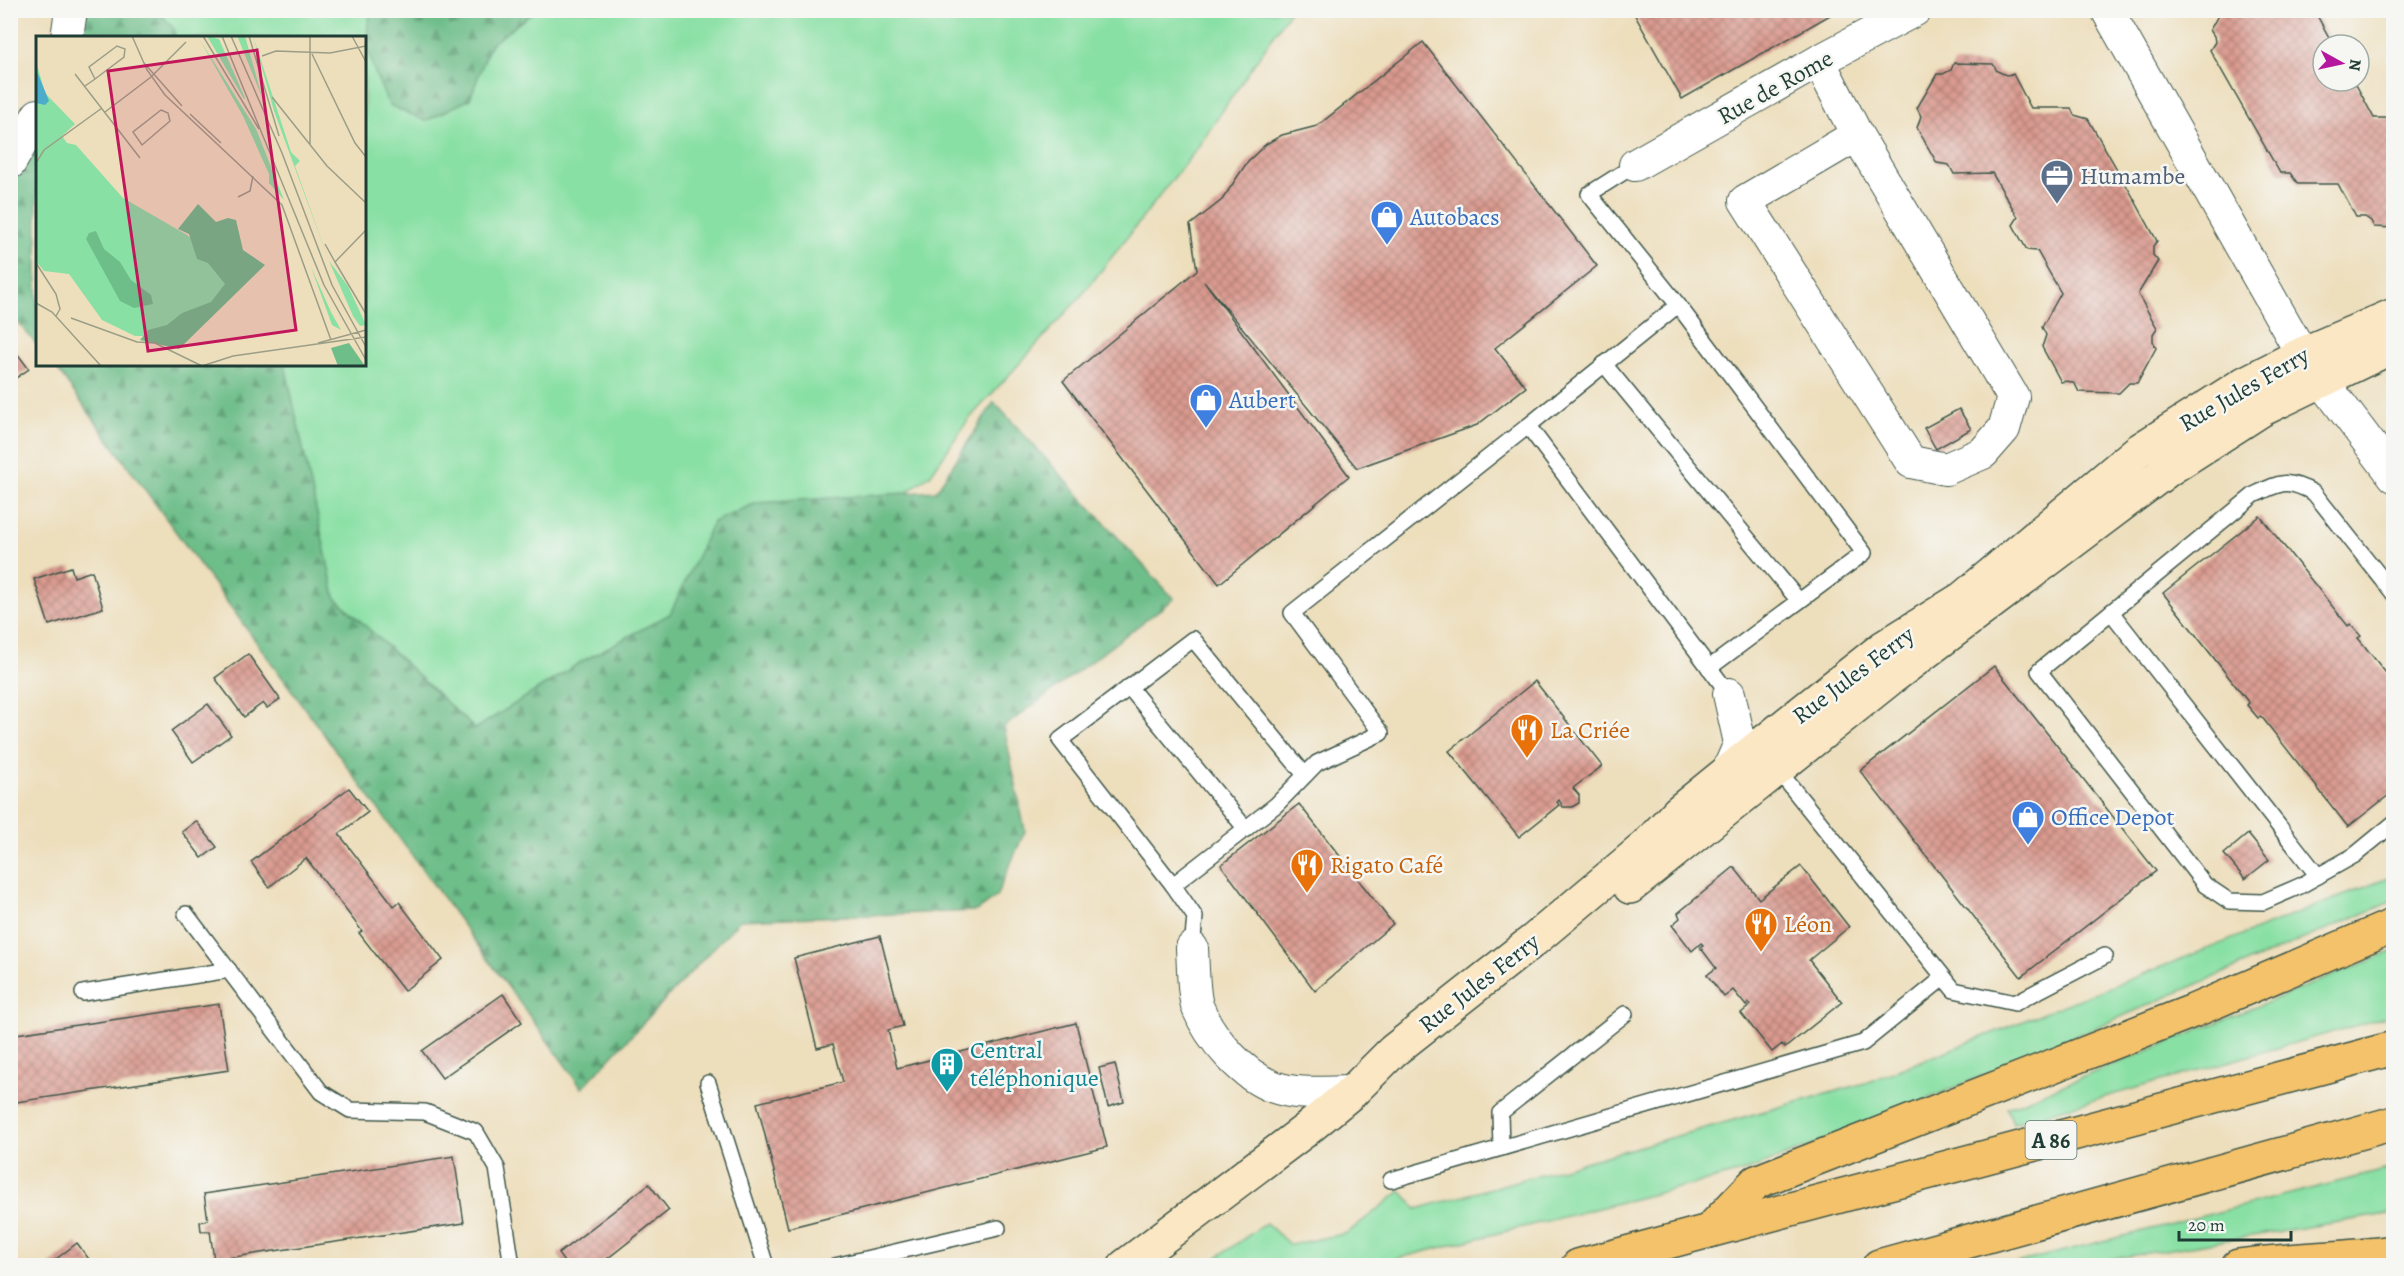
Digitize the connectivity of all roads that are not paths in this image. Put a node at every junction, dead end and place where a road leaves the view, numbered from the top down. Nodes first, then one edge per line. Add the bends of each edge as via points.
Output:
1 (71, 10) edge
2 (1915, 10) edge
3 (2107, 10) edge
4 (67, 36) edge
5 (1819, 61) junction
6 (36, 118) edge
7 (1857, 135) junction
8 (10, 163) edge
9 (1635, 165) joint
10 (1678, 304) junction
11 (2394, 315) edge
12 (2394, 346) edge
13 (1604, 364) junction
14 (2311, 367) junction
15 (1528, 426) junction
16 (2392, 472) edge
17 (2394, 594) edge
18 (1799, 601) junction
19 (2111, 612) junction
20 (1709, 668) junction
21 (1129, 687) junction
22 (1729, 694) junction
23 (1789, 722) junction
24 (1778, 769) junction
25 (1726, 773) junction
26 (1305, 774) junction
27 (2394, 823) edge
28 (1245, 829) junction
29 (2318, 876) junction
30 (1173, 885) junction
31 (186, 914) dead end
32 (2394, 925) edge
33 (1192, 948) joint
34 (2105, 956) dead end
35 (229, 970) junction
36 (1943, 978) junction
37 (83, 993) dead end
38 (1625, 1014) dead end
39 (2394, 1048) edge
40 (708, 1083) dead end
41 (1352, 1092) junction
42 (2394, 1123) edge
43 (1501, 1148) junction
44 (1391, 1180) dead end
45 (998, 1228) dead end
46 (2394, 1230) edge
47 (1709, 1231) junction
48 (2394, 1251) edge
49 (2285, 1259) junction
50 (512, 1266) edge
51 (766, 1266) edge
52 (835, 1266) edge
53 (1125, 1266) edge
54 (1578, 1266) edge
55 (1878, 1266) edge
56 (2238, 1266) edge

1 - 4 street
2 - 5 street, Rue de Rome
3 - 14 street
5 - 7 street
5 - 9 street, Rue de Rome
6 - 8 street
7 - 7 street via 1744,201 1911,462 1946,469 1983,453 2004,429 2013,397
9 - 10 lane via 1589,194
10 - 13 lane
10 - 18 lane via 1864,553
11 - 14 street, Rue Jules Ferry
12 - 14 street, Rue Jules Ferry
13 - 15 lane
13 - 18 lane
14 - 16 street
14 - 23 street, Rue Jules Ferry via 2245,383 2138,451 1964,598 1884,647
14 - 24 street, Rue Jules Ferry via 2261,410 2169,470 1891,678
15 - 20 lane
15 - 26 lane via 1292,613 1381,733 1317,763
17 - 19 lane via 2314,493 2296,483 2276,484 2254,495
18 - 20 lane
19 - 29 lane
19 - 29 lane via 2039,671 2205,885 2229,901 2263,902
20 - 22 lane
21 - 26 lane via 1193,639
21 - 28 lane
21 - 30 lane via 1060,740
22 - 23 street via 1769,729
22 - 25 street via 1740,743
23 - 25 street, Rue Jules Ferry
24 - 36 lane
24 - 41 street, Rue Jules Ferry via 1404,1066
25 - 41 street, Rue Jules Ferry via 1551,926 1393,1051
26 - 28 lane via 1276,805
27 - 29 lane via 2355,855
28 - 30 lane
30 - 33 lane via 1195,916
31 - 35 lane
32 - 47 highway via 2193,1011 1756,1182
33 - 41 street via 1197,1007 1224,1050 1254,1076 1274,1087 1297,1092
34 - 36 lane via 2015,1003 1954,990
35 - 37 lane
35 - 50 lane via 321,1092 350,1110 425,1112 476,1132 497,1168
36 - 43 lane via 1863,1043
38 - 43 lane via 1500,1113
39 - 47 highway, A 86
40 - 51 lane
41 - 53 street, Rue Jules Ferry
42 - 55 highway
43 - 44 lane
45 - 52 lane
46 - 49 highway via 2369,1233
47 - 54 highway, A 86
48 - 49 highway
49 - 56 highway

